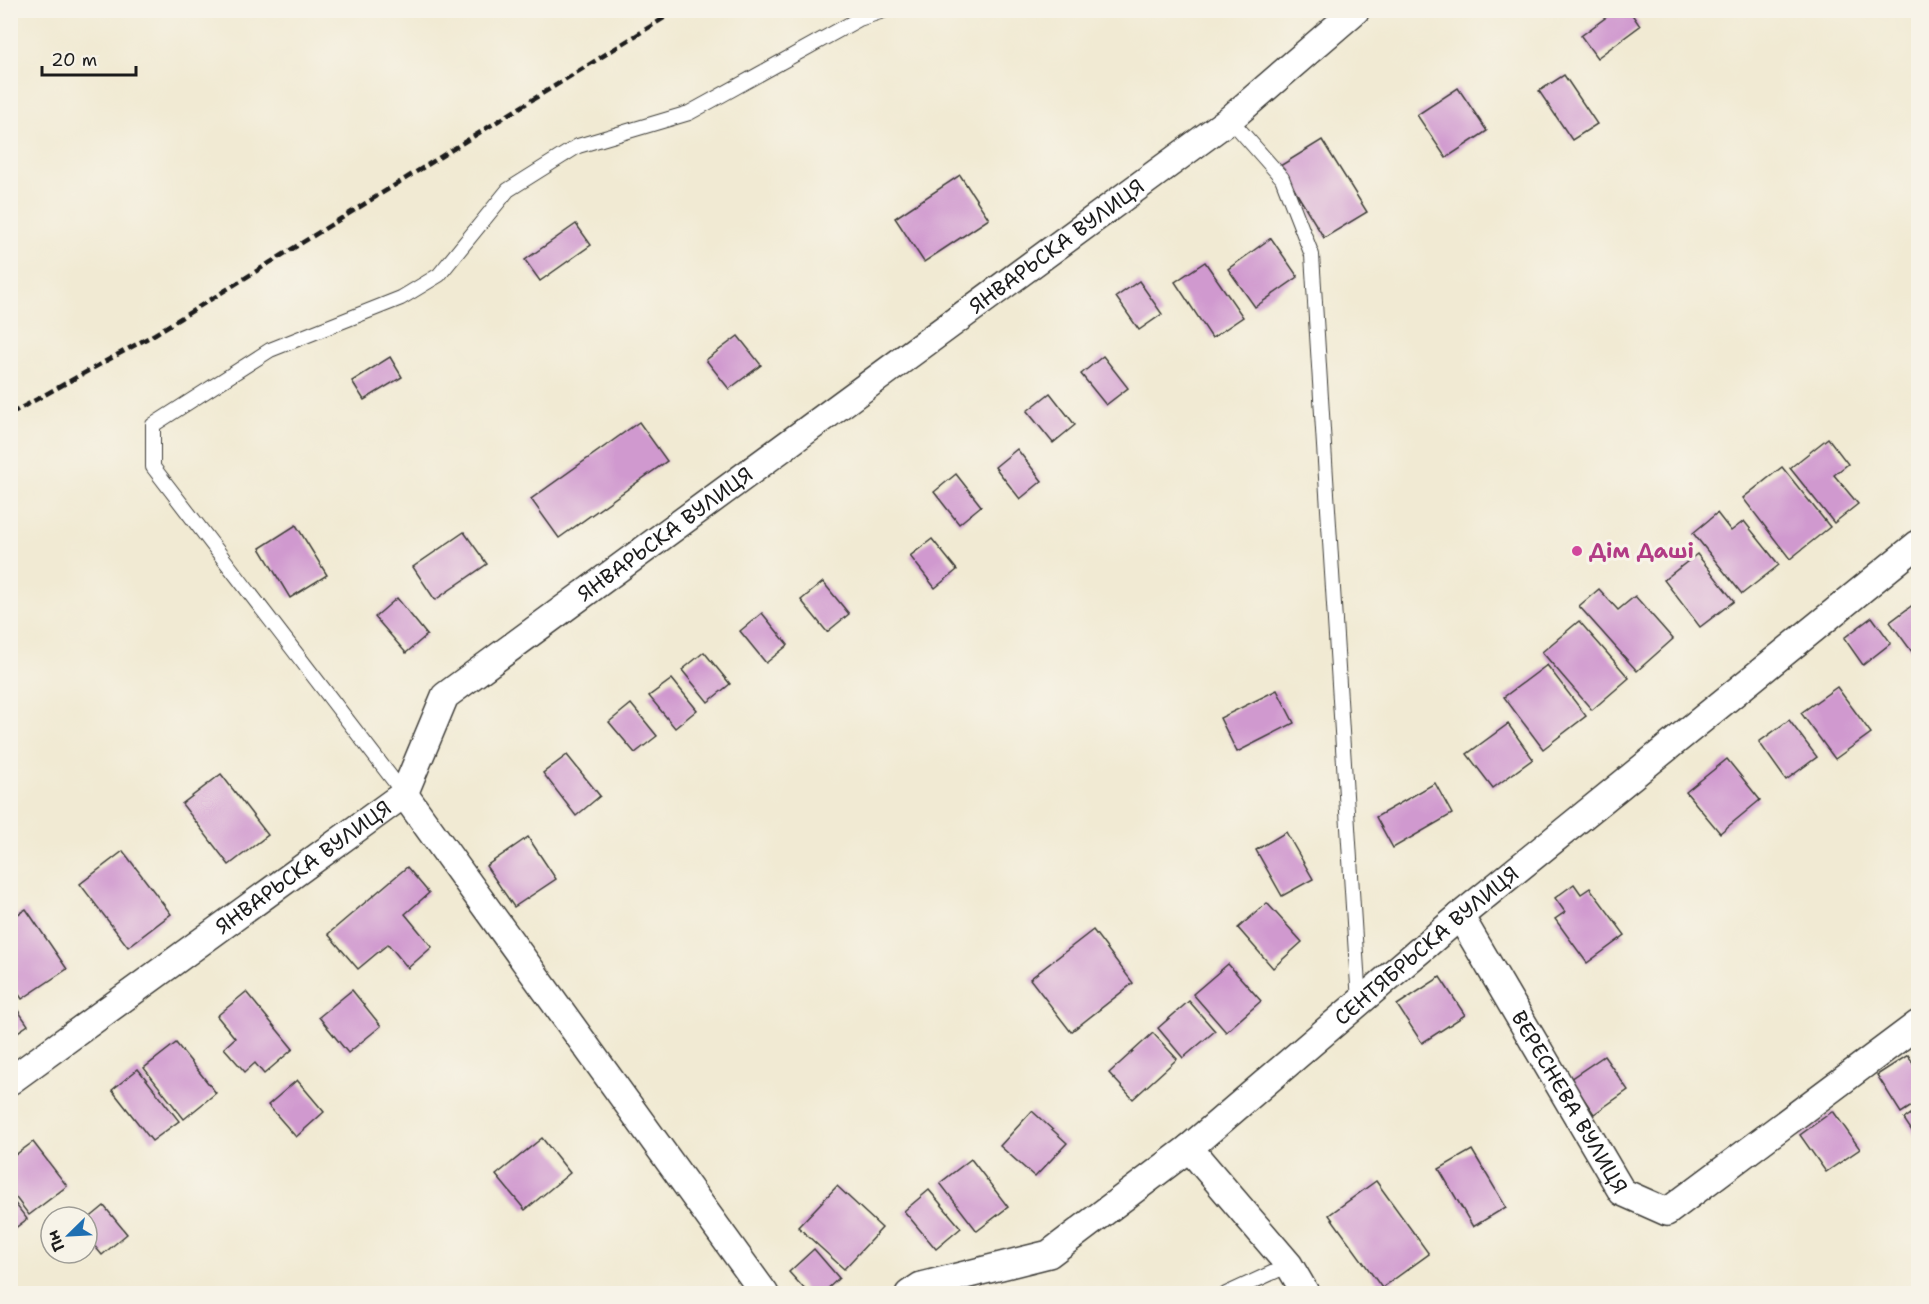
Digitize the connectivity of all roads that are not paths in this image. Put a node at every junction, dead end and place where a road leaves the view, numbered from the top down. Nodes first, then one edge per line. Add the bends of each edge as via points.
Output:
1 (886, 10) edge
2 (1356, 10) edge
3 (1230, 119) junction
4 (1918, 544) edge
5 (404, 794) junction
6 (1460, 916) junction
7 (1359, 1002) junction
8 (1918, 1024) edge
9 (10, 1081) edge
10 (1189, 1148) junction
11 (1289, 1265) junction
12 (765, 1293) edge
13 (909, 1293) edge
14 (1226, 1293) edge
15 (1306, 1293) edge

1 - 5 lane via 859,19 688,112 578,146 508,190 439,275 401,297 270,350 153,425 153,467
2 - 3 street, ЯНВАРЬСКА ВУЛИЦЯ
3 - 5 street, ЯНВАРЬСКА ВУЛИЦЯ via 445,696
3 - 7 lane via 1282,178 1312,255
4 - 6 street, СЕНТЯБРЬСКА ВУЛИЦЯ
5 - 9 street, ЯНВАРЬСКА ВУЛИЦЯ
5 - 12 street
6 - 7 street, СЕНТЯБРЬСКА ВУЛИЦЯ
6 - 8 street, ВЕРЕСНЕВА ВУЛИЦЯ via 1622,1192 1667,1212
7 - 10 street, СЕНТЯБРЬСКА ВУЛИЦЯ
10 - 11 street
10 - 13 street, СЕНТЯБРЬСКА ВУЛИЦЯ via 1049,1254 921,1286
11 - 14 lane
11 - 15 street

